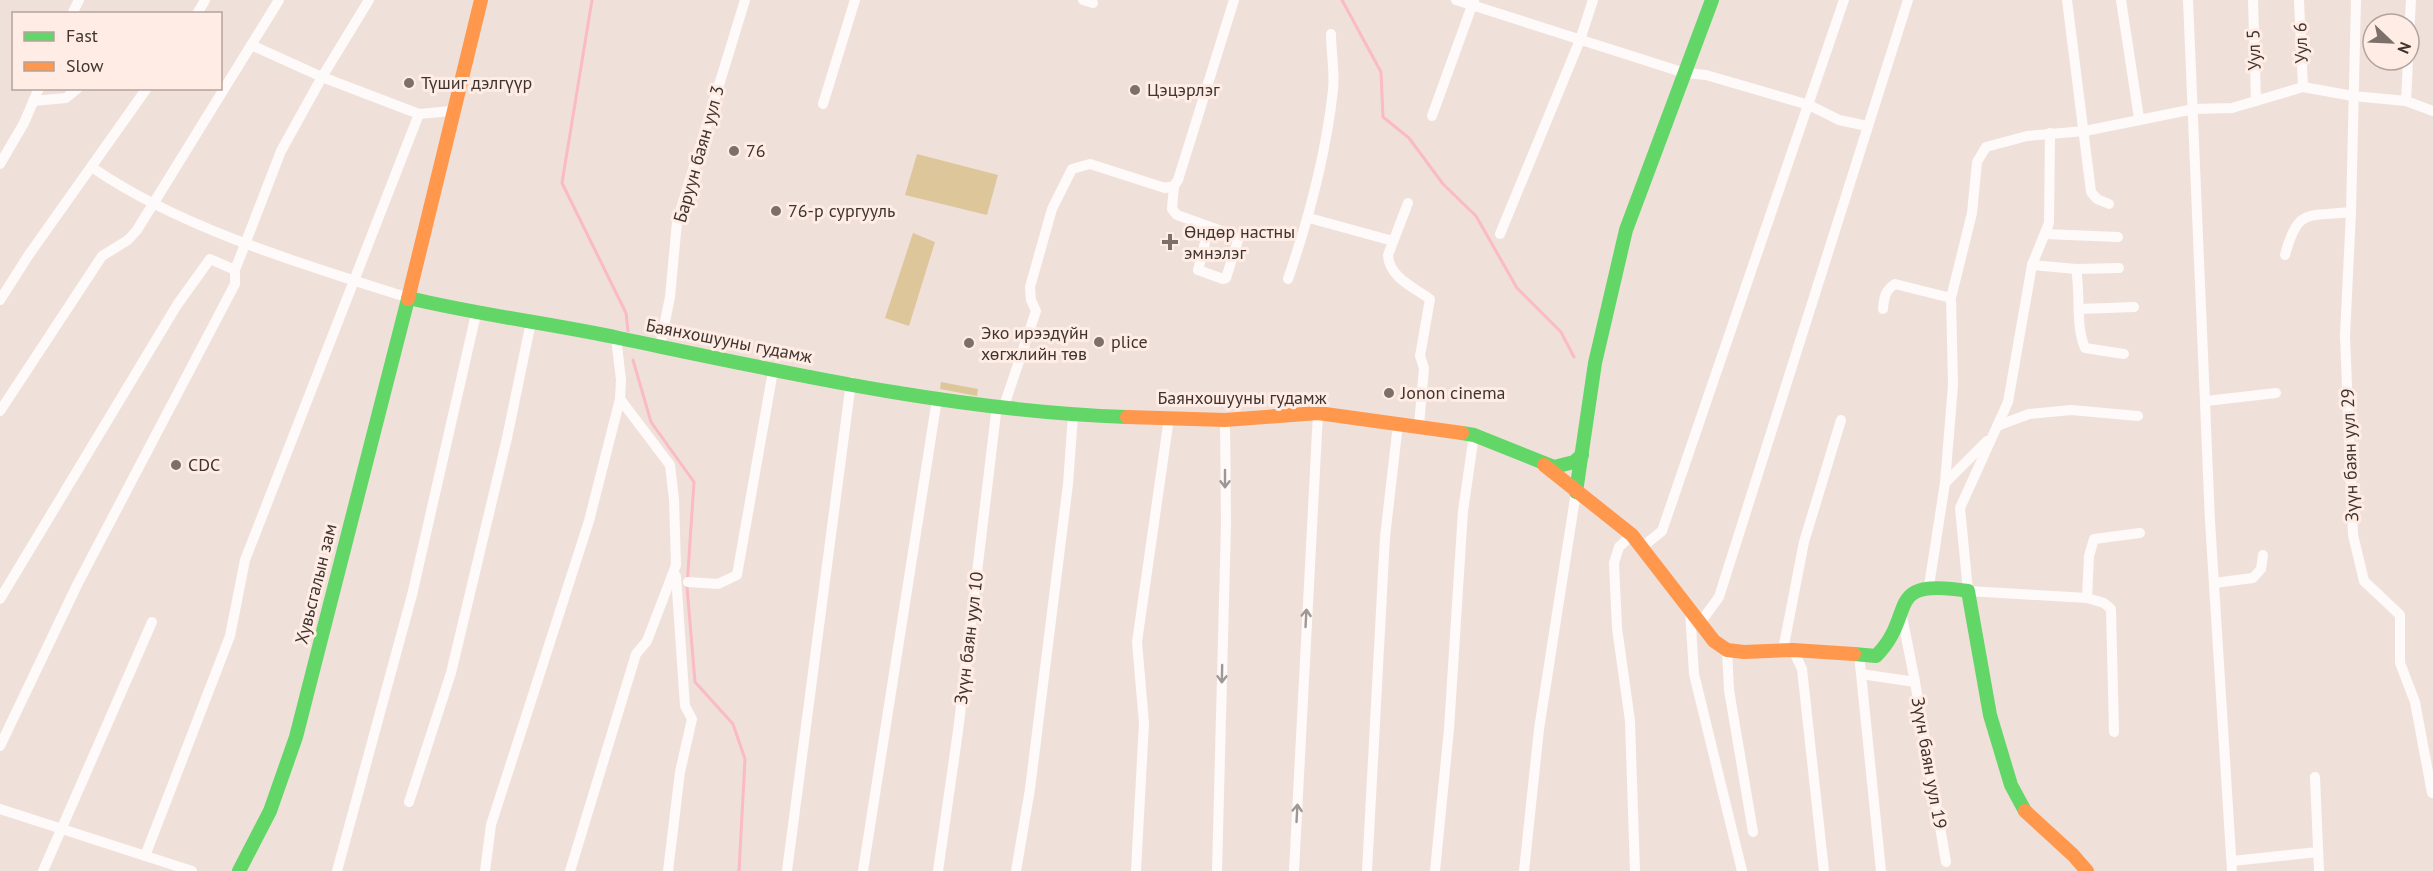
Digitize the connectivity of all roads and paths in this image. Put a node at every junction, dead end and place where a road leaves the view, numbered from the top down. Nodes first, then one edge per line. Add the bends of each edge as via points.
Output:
1 (279, 0) edge
2 (369, 0) edge
3 (481, 0) edge
4 (745, 0) edge
5 (855, 0) edge
6 (1234, 0) edge
7 (1456, 0) edge
8 (1593, 0) edge
9 (1712, 0) edge
10 (1844, 0) edge
11 (1908, 0) edge
12 (2067, 0) edge
13 (2121, 0) edge
14 (2188, 0) edge
15 (2253, 0) edge
16 (2299, 0) edge
17 (2356, 0) edge
18 (1473, 2) edge
19 (1331, 34) dead end
20 (1580, 40) junction
21 (251, 45) junction
22 (2407, 72) edge
23 (1685, 73) junction
24 (322, 77) junction
25 (2303, 87) junction
26 (38, 90) edge
27 (76, 90) edge
28 (144, 90) edge
29 (2353, 96) junction
30 (33, 101) junction
31 (2256, 101) junction
32 (2406, 101) junction
33 (823, 104) dead end
34 (1809, 105) junction
35 (2194, 109) junction
36 (452, 111) junction
37 (2433, 111) edge
38 (419, 114) junction
39 (1432, 116) dead end
40 (2139, 118) junction
41 (1867, 126) junction
42 (2085, 131) junction
43 (2050, 133) junction
44 (0, 164) edge
45 (93, 168) junction
46 (1174, 186) junction
47 (1408, 202) dead end
48 (154, 204) junction
49 (2109, 204) dead end
50 (2351, 212) junction
51 (1309, 218) junction
52 (1209, 227) junction
53 (1500, 234) dead end
54 (2045, 234) junction
55 (2118, 237) dead end
56 (245, 241) junction
57 (1393, 242) junction
58 (2285, 255) dead end
59 (2032, 266) junction
60 (2119, 268) dead end
61 (2076, 269) junction
62 (235, 270) junction
63 (1288, 279) dead end
64 (354, 281) junction
65 (409, 298) junction
66 (1951, 298) junction
67 (0, 300) edge
68 (2134, 307) dead end
69 (1883, 309) dead end
70 (2080, 309) junction
71 (476, 314) junction
72 (531, 322) junction
73 (620, 338) junction
74 (660, 346) junction
75 (2124, 354) dead end
76 (773, 371) junction
77 (851, 382) junction
78 (2276, 393) dead end
79 (620, 399) junction
80 (937, 399) junction
81 (2206, 401) junction
82 (1001, 405) junction
83 (0, 411) edge
84 (1318, 413) junction
85 (1073, 415) junction
86 (2138, 416) dead end
87 (1169, 417) junction
88 (1225, 420) junction
89 (1841, 420) dead end
90 (1398, 424) junction
91 (1419, 425) junction
92 (1994, 431) junction
93 (1474, 435) junction
94 (1582, 455) junction
95 (1544, 465) junction
96 (1945, 483) junction
97 (1576, 492) junction
98 (2140, 533) dead end
99 (1632, 535) junction
100 (1641, 548) junction
101 (2263, 555) dead end
102 (676, 565) junction
103 (688, 582) dead end
104 (2214, 583) junction
105 (1929, 586) junction
106 (1968, 591) junction
107 (2087, 598) junction
108 (0, 599) edge
109 (1690, 607) junction
110 (1901, 611) junction
111 (152, 622) dead end
112 (1700, 623) junction
113 (1727, 650) junction
114 (1788, 650) junction
115 (1859, 654) junction
116 (1861, 674) junction
117 (1915, 682) junction
118 (2114, 732) dead end
119 (0, 746) edge
120 (2315, 777) dead end
121 (2432, 793) edge
122 (409, 802) dead end
123 (0, 808) edge
124 (61, 829) junction
125 (1754, 832) dead end
126 (2318, 852) junction
127 (145, 856) junction
128 (1946, 862) dead end
129 (2232, 866) edge
130 (43, 871) edge
131 (192, 871) edge
132 (239, 871) edge
133 (337, 871) edge
134 (485, 871) edge
135 (570, 871) edge
136 (668, 871) edge
137 (787, 871) edge
138 (863, 871) edge
139 (938, 871) edge
140 (1016, 871) edge
141 (1136, 871) edge
142 (1217, 871) edge
143 (1294, 871) edge
144 (1367, 871) edge
145 (1435, 871) edge
146 (1524, 871) edge
147 (1635, 871) edge
148 (1742, 871) edge
149 (1824, 871) edge
150 (1881, 871) edge
151 (2087, 871) edge
152 (2319, 871) edge

1 - 21 street
2 - 24 street
3 - 36 street
4 - 74 street, Баруун баян уул 3 via 677,222 670,297
5 - 33 street
6 - 46 street
7 - 18 street
8 - 20 street
9 - 23 street
10 - 34 street
11 - 41 street
12 - 42 street
13 - 40 street
14 - 35 street
15 - 31 street, Уул 5
16 - 25 street, Уул 6
17 - 29 street, Зүүн баян уул 29
18 - 20 street
18 - 39 street
19 - 51 street via 1333,88
20 - 23 street
20 - 53 street
21 - 24 street
21 - 48 street
22 - 32 street
23 - 34 street via 1706,75
23 - 94 street via 1626,230 1595,363
24 - 38 street
24 - 56 street via 281,151
25 - 29 street
25 - 31 street
26 - 30 street
27 - 30 street via 66,98
28 - 45 street
29 - 32 street
29 - 50 street, Зүүн баян уул 29
30 - 44 street
31 - 35 street via 2232,108
32 - 37 street
34 - 41 street via 1839,120
34 - 100 street via 1662,531
35 - 40 street
35 - 81 street
36 - 38 street
36 - 65 street
38 - 64 street
40 - 42 street
41 - 112 street via 1719,597
42 - 43 street
42 - 49 street via 2091,192
43 - 54 street via 2049,223
43 - 66 street via 2007,139 1986,147 1977,162 1972,213
45 - 48 street
45 - 67 street
46 - 52 street via 1172,208 1177,215
46 - 82 street via 1165,188 1090,164 1072,169 1048,220 1030,287 1036,311
47 - 57 street
48 - 56 street
48 - 83 street via 128,240 102,256
50 - 58 street via 2309,214 2292,230
50 - 121 street, Зүүн баян уул 29 via 2345,336 2353,535 2364,581 2400,615 2400,663 2415,702
51 - 57 street
51 - 63 street
52 - 52 street via 1238,240 1223,279 1198,270
54 - 55 street
54 - 59 street
56 - 62 street
56 - 64 street
57 - 91 street via 1388,255 1392,272 1430,299 1420,356 1424,368
59 - 61 street
59 - 92 street via 2008,402
60 - 61 street
61 - 70 street
62 - 108 street via 210,259 177,304
62 - 119 street via 235,284 76,585
64 - 65 street
64 - 127 street via 245,560 230,636
65 - 71 street, Баянхошууны гудамж
65 - 132 street, Хувьсгалын зам via 296,737 270,811
66 - 69 street via 1895,284 1884,296
66 - 96 street via 1953,385
68 - 70 street
70 - 75 street via 2080,338 2085,348
71 - 72 street, Баянхошууны гудамж
71 - 133 street via 412,594
72 - 73 street, Баянхошууны гудамж
72 - 122 street via 451,672
73 - 74 street, Баянхошууны гудамж
73 - 79 street
74 - 76 street, Баянхошууны гудамж
76 - 77 street, Баянхошууны гудамж
76 - 103 street via 737,574 718,584
77 - 80 street, Баянхошууны гудамж
77 - 137 street
78 - 81 street
79 - 102 street via 670,465
79 - 134 street via 589,521 491,825
80 - 82 street, Баянхошууны гудамж
80 - 138 street
81 - 104 street
82 - 85 street, Баянхошууны гудамж
82 - 139 street, Зүүн баян уул 10
84 - 88 street, Баянхошууны гудамж
84 - 90 street, Баянхошууны гудамж
143 -> 84 street
85 - 87 street, Баянхошууны гудамж
85 - 140 street via 1030,789
86 - 92 street via 2071,410 2029,414
87 - 88 street, Баянхошууны гудамж
87 - 141 street via 1137,642 1144,723
88 -> 142 street
89 - 114 street via 1804,542
90 - 91 street, Баянхошууны гудамж
90 - 144 street via 1385,537
91 - 93 street, Баянхошууны гудамж
92 - 96 street
92 - 106 street via 1960,508
93 - 95 street, Баянхошууны гудамж
93 - 145 street via 1463,511
94 - 95 street via 1564,466
94 - 97 street
95 - 97 street
96 - 105 street
97 - 99 street
97 - 146 street via 1539,729
98 - 107 street via 2094,539
99 - 100 street
99 - 147 street via 1619,547 1614,563 1617,628 1630,721
100 - 109 street
101 - 104 street via 2261,568 2253,578
102 - 135 street via 647,640 636,654
102 - 136 street via 685,706 692,718 680,772
104 - 129 street
105 - 106 street
105 - 110 street via 1916,590
106 - 107 street
106 - 151 street via 1977,666 2011,791 2039,828
107 - 118 street via 2111,609
109 - 112 street
109 - 148 street via 1694,674
110 - 115 street via 1885,650 1876,656
110 - 117 street
111 - 124 street
112 - 113 street
113 - 114 street
113 - 125 street via 1729,690
114 - 115 street
114 - 149 street via 1802,669
115 - 116 street
116 - 117 street, Зүүн баян уул 19
116 - 150 street
117 - 128 street, Зүүн баян уул 19
120 - 126 street
123 - 124 street
124 - 127 street
124 - 130 street
126 - 129 street
126 - 152 street
127 - 131 street

